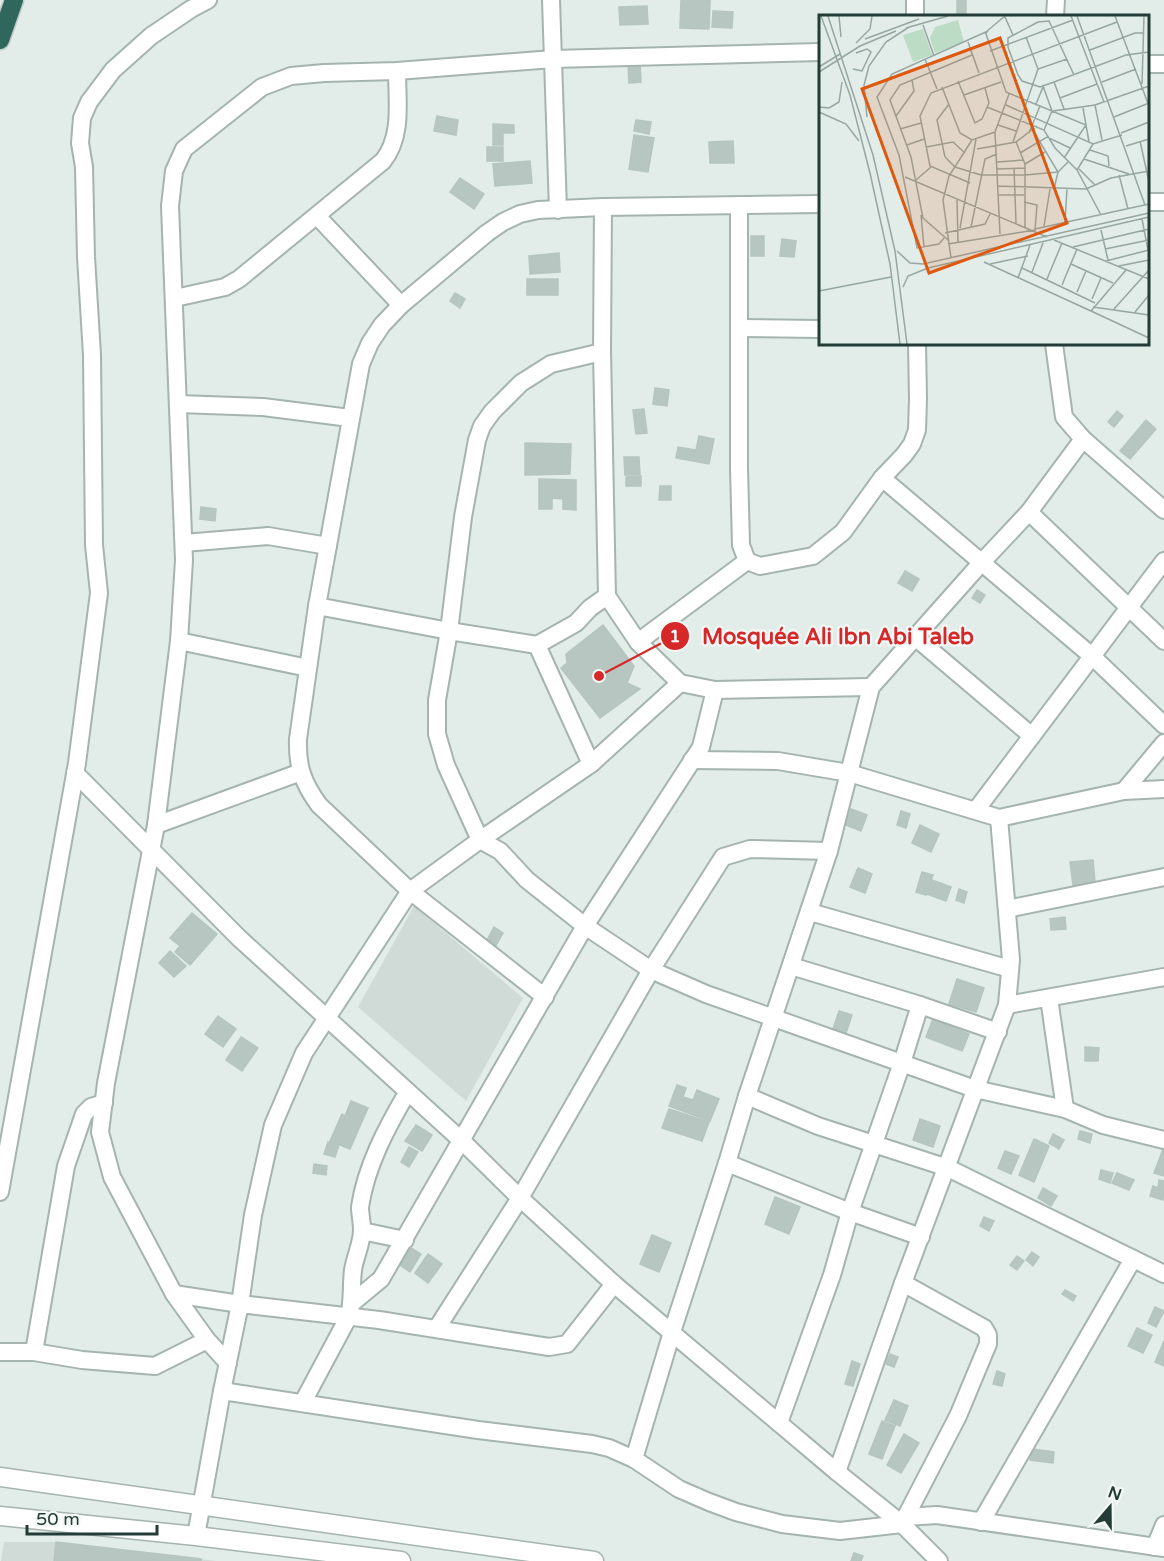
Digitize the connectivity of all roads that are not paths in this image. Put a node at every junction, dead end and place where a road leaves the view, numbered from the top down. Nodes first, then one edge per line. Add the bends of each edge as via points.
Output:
1 (14, 0) edge
2 (208, 0) edge
3 (551, 0) edge
4 (1056, 0) edge
5 (1055, 15) edge
6 (0, 40) edge
7 (819, 52) edge
8 (553, 59) junction
9 (396, 71) junction
10 (819, 204) edge
11 (739, 205) junction
12 (603, 207) junction
13 (558, 210) junction
14 (317, 216) junction
15 (175, 298) junction
16 (401, 305) junction
17 (739, 328) junction
18 (819, 329) edge
19 (917, 345) edge
20 (1054, 345) edge
21 (602, 351) junction
22 (178, 404) junction
23 (350, 418) junction
24 (1083, 439) junction
25 (882, 478) junction
26 (1164, 510) edge
27 (1029, 512) junction
28 (184, 543) junction
29 (328, 546) junction
30 (747, 561) junction
31 (1164, 561) edge
32 (982, 562) junction
33 (608, 596) junction
34 (317, 606) junction
35 (1128, 608) junction
36 (449, 631) junction
37 (915, 637) junction
38 (179, 641) junction
39 (1164, 641) edge
40 (638, 642) junction
41 (537, 645) junction
42 (1093, 657) junction
43 (308, 668) junction
44 (680, 683) junction
45 (871, 687) junction
46 (715, 690) junction
47 (1164, 725) edge
48 (1032, 736) junction
49 (1164, 743) edge
50 (692, 760) junction
51 (591, 764) junction
52 (301, 772) junction
53 (75, 773) junction
54 (849, 773) junction
55 (1164, 789) edge
56 (1124, 791) junction
57 (976, 810) junction
58 (999, 818) junction
59 (156, 825) junction
60 (480, 840) junction
61 (151, 848) junction
62 (830, 851) junction
63 (1164, 877) edge
64 (410, 891) junction
65 (1007, 909) junction
66 (810, 912) junction
67 (585, 926) junction
68 (791, 966) junction
69 (1011, 969) junction
70 (651, 970) junction
71 (1164, 977) edge
72 (545, 997) junction
73 (1049, 998) junction
74 (920, 1005) junction
75 (1007, 1005) junction
76 (326, 1018) junction
77 (773, 1019) junction
78 (998, 1032) junction
79 (902, 1063) junction
80 (975, 1089) junction
81 (407, 1093) junction
82 (747, 1096) junction
83 (104, 1103) junction
84 (1065, 1109) junction
85 (461, 1140) junction
86 (1164, 1140) edge
87 (873, 1144) junction
88 (727, 1163) junction
89 (948, 1168) junction
90 (0, 1192) edge
91 (520, 1198) junction
92 (850, 1212) junction
93 (362, 1231) junction
94 (921, 1237) junction
95 (405, 1240) junction
96 (1133, 1259) junction
97 (1163, 1271) edge
98 (903, 1283) junction
99 (614, 1284) junction
100 (174, 1294) junction
101 (240, 1304) junction
102 (351, 1309) junction
103 (437, 1328) junction
104 (672, 1332) junction
105 (207, 1340) junction
106 (0, 1352) edge
107 (34, 1352) junction
108 (228, 1363) junction
109 (222, 1390) junction
110 (303, 1402) junction
111 (779, 1423) junction
112 (634, 1459) junction
113 (837, 1472) junction
114 (0, 1477) edge
115 (202, 1505) junction
116 (0, 1516) edge
117 (904, 1521) junction
118 (981, 1522) junction
119 (1164, 1525) edge
120 (196, 1536) junction
121 (1159, 1548) edge
122 (401, 1561) edge
123 (594, 1561) edge
124 (939, 1561) edge

1 - 6 highway
2 - 53 street via 151,36 113,70 82,118 80,142 92,355 94,545 99,593
3 - 8 street
4 - 5 street
7 - 8 street
8 - 9 street
8 - 13 street
9 - 14 street via 397,123 389,153
9 - 15 street via 314,73 281,79 262,87 191,142 177,161 171,183
10 - 11 street
11 - 12 street
11 - 17 street
12 - 13 street
12 - 21 street
13 - 16 street via 538,210 503,222
14 - 15 street via 239,279 225,287
14 - 16 street
15 - 22 street
16 - 23 street via 370,343 361,364
17 - 18 street
17 - 30 street via 740,516 741,545
19 - 25 street via 917,430 904,455
20 - 24 street via 1064,417
21 - 33 street
21 - 36 street via 551,364 521,383 483,426 463,517
22 - 23 street via 263,407
22 - 28 street
23 - 29 street
24 - 26 street
24 - 27 street
25 - 30 street via 843,532 813,556 760,566
25 - 32 street
27 - 32 street
27 - 35 street
28 - 29 street via 268,536
28 - 38 street
29 - 34 street
30 - 40 street
31 - 35 street
32 - 37 street
32 - 42 street
33 - 40 street
33 - 41 street via 576,623
34 - 36 street
34 - 43 street
35 - 39 street
35 - 42 street
36 - 41 street
36 - 60 street via 437,700 437,734 446,765
37 - 45 street
37 - 48 street
38 - 43 street
38 - 59 street
40 - 44 street
41 - 51 street
42 - 47 street
42 - 48 street
43 - 52 street via 298,739
44 - 46 street
44 - 51 street
45 - 46 street
45 - 54 street
46 - 50 street via 706,732
48 - 57 street
49 - 56 street
50 - 54 street via 778,761
50 - 67 street
51 - 60 street
52 - 59 street
52 - 64 street via 319,805
53 - 61 street
53 - 90 street
54 - 57 street
54 - 62 street
55 - 56 street
56 - 58 street
57 - 58 street
58 - 65 street
59 - 61 street
60 - 64 street
60 - 67 street via 500,851 527,880
61 - 76 street via 239,939
61 - 83 street
62 - 66 street
62 - 70 street via 750,849 723,857
63 - 65 street
64 - 72 street
64 - 76 street
65 - 69 street
66 - 68 street
66 - 69 street
67 - 70 street
67 - 72 street
68 - 74 street
68 - 77 street
69 - 75 street
70 - 77 street
70 - 91 street
71 - 73 street
72 - 85 street
73 - 75 street
73 - 84 street
74 - 78 street
74 - 79 street
75 - 78 street
76 - 81 street
76 - 101 street via 304,1053 273,1125 253,1215
77 - 79 street
77 - 82 street
78 - 80 street
79 - 80 street
79 - 87 street
80 - 84 street
80 - 89 street
81 - 85 street
81 - 93 street via 384,1137 364,1189 360,1209
82 - 87 street
82 - 88 street
83 - 100 street via 100,1132 112,1177
83 - 107 street via 84,1114 66,1166
84 - 86 street via 1103,1125
85 - 91 street
85 - 95 street
87 - 89 street
87 - 92 street
88 - 92 street
88 - 104 street
89 - 94 street
89 - 96 street
91 - 99 street
91 - 103 street
92 - 94 street
92 - 111 street via 832,1275
93 - 95 street
93 - 102 street via 353,1270
94 - 98 street
95 - 102 street via 381,1279
96 - 97 street
96 - 118 street
98 - 113 street
98 - 117 street via 984,1328 988,1335 988,1344 958,1416
99 - 103 street via 567,1344 549,1347
99 - 104 street
100 - 101 street
100 - 105 street
101 - 102 street
101 - 108 street
102 - 103 street
102 - 110 street
104 - 111 street
104 - 112 street
105 - 107 street via 155,1365
105 - 108 street
106 - 107 street
108 - 109 street
109 - 110 street
109 - 115 street
110 - 112 street via 592,1444
111 - 113 street
112 - 117 street via 680,1490 736,1512 782,1524 840,1531
113 - 117 street
114 - 115 street
115 - 120 street
115 - 123 street
116 - 120 street
117 - 118 street via 937,1515
117 - 124 street
118 - 121 street
119 - 121 street
120 - 122 street

